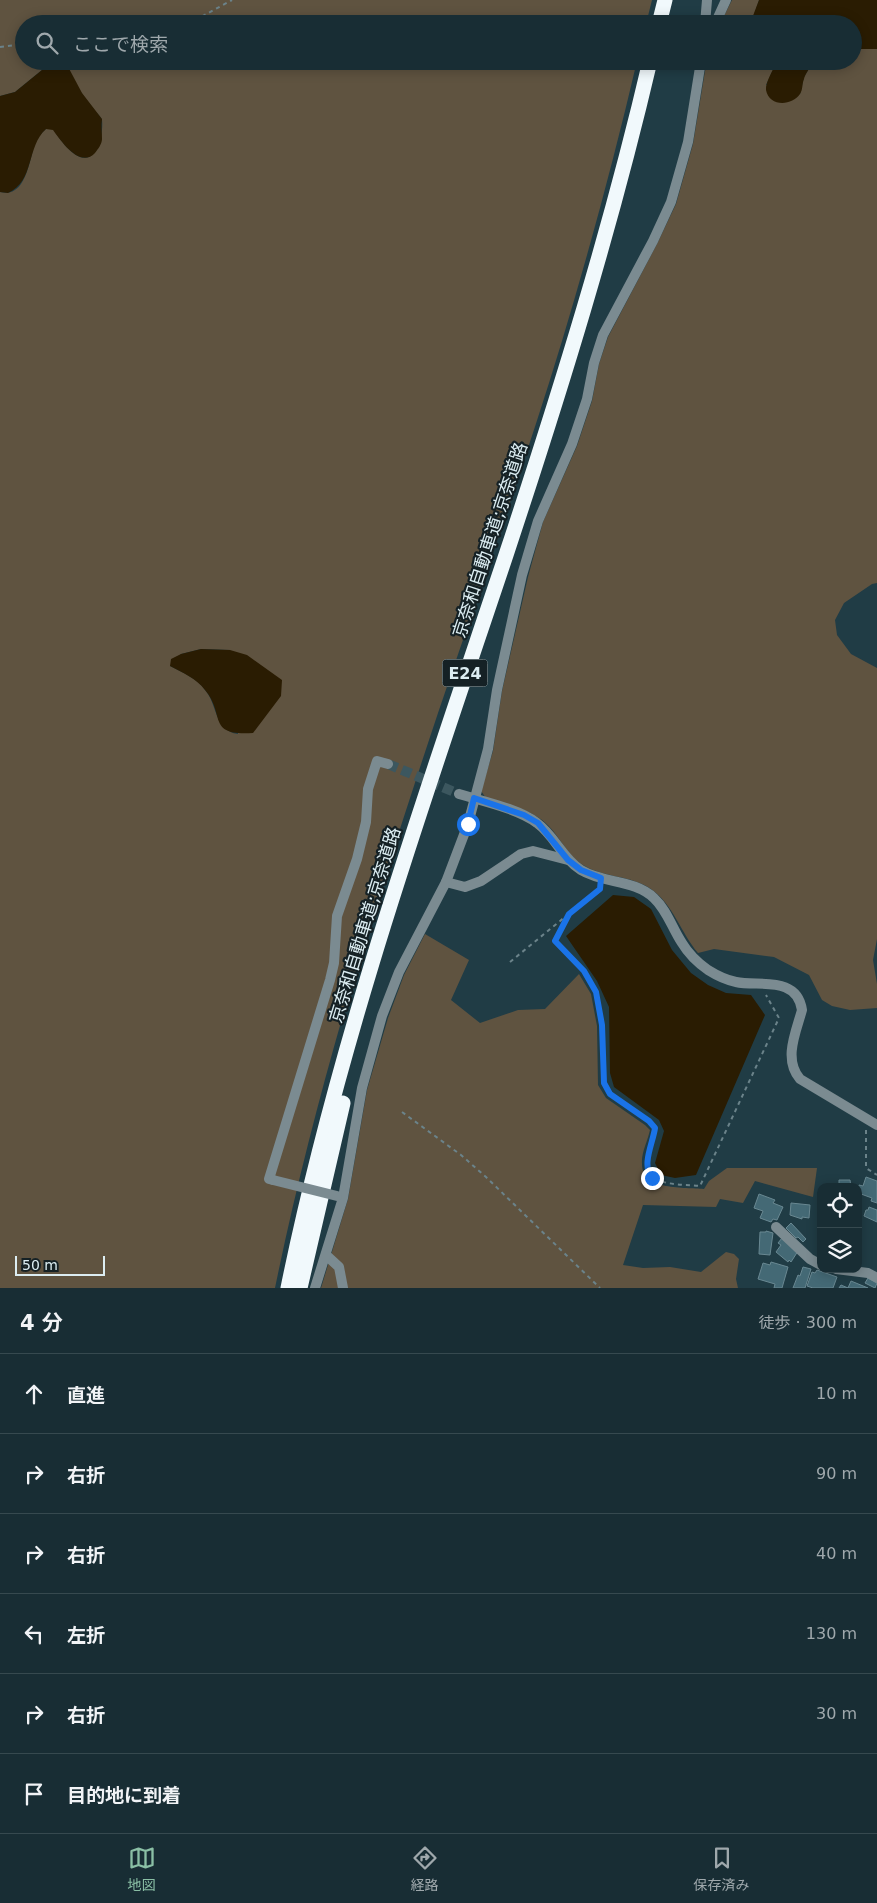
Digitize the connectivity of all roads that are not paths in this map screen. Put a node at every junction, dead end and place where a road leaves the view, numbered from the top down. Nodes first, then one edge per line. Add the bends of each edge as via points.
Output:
1 (665, 0) edge
2 (672, 0) edge
3 (707, 0) edge
4 (726, 0) edge
5 (661, 15) edge
6 (669, 15) edge
7 (706, 15) edge
8 (719, 15) edge
9 (648, 70) edge
10 (656, 70) edge
11 (700, 70) edge
12 (388, 764) dead end
13 (460, 794) tunnel mouth
14 (474, 798) junction
15 (568, 860) junction
16 (446, 882) junction
17 (872, 1123) edge
18 (340, 1197) junction
19 (776, 1227) dead end
20 (326, 1255) junction
21 (817, 1263) edge
22 (862, 1272) edge
23 (877, 1278) edge
24 (288, 1288) edge
25 (300, 1288) edge
26 (315, 1288) edge
27 (343, 1288) edge

1 - 5 highway
2 - 6 highway
3 - 7 street
4 - 8 street
9 - 24 highway, 京奈和自動車道;京奈道路 / E24 via 632,140 574,345 380,938 320,1148
10 - 25 highway, 京奈和自動車道;京奈道路 / E24 via 592,314 392,921 353,1056
11 - 14 street via 688,142 671,202 603,335 572,444 538,521 522,575 488,749
12 - 18 street, bridge via 377,761 368,789 366,822 357,859 336,916 334,964 269,1179
13 - 14 street
14 - 15 street via 538,823
14 - 16 street via 468,824
15 - 16 street via 533,851 521,854 481,881 465,887
15 - 17 street via 581,870 649,894 661,905 682,944 716,975 737,982 784,987 793,993 802,1010 791,1055 795,1074
16 - 18 street via 399,972 382,1016 362,1088
18 - 20 street
19 - 21 street
20 - 26 street
20 - 27 street via 339,1267
22 - 23 street

